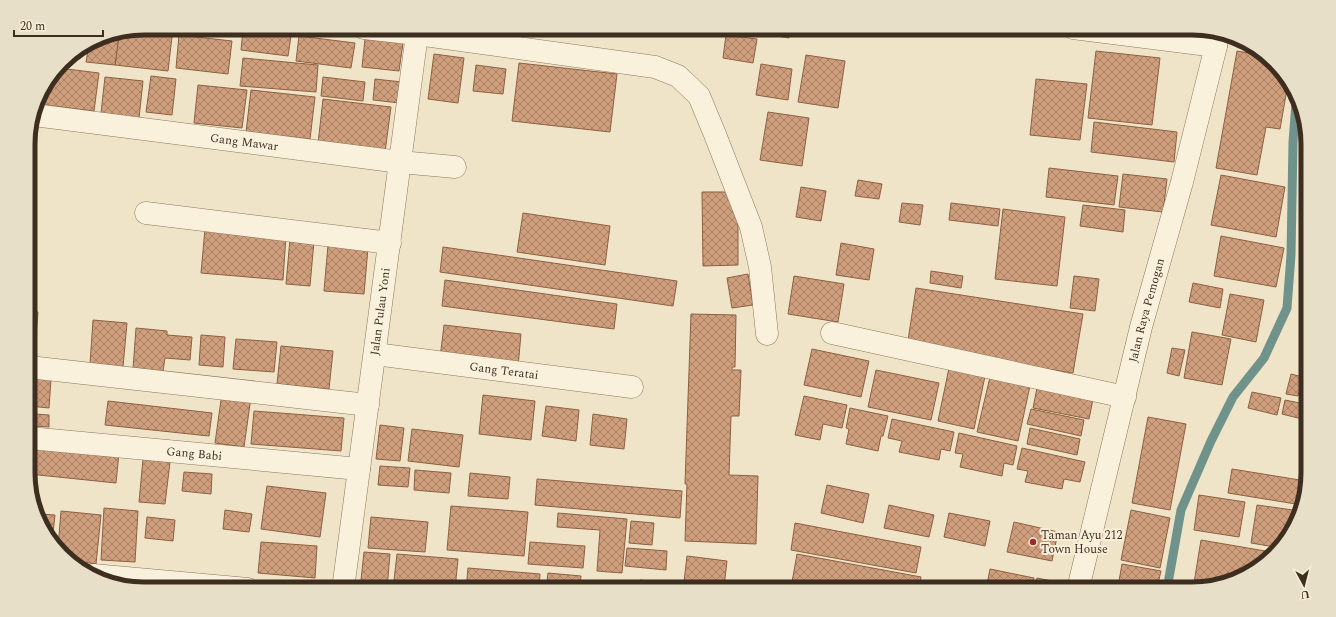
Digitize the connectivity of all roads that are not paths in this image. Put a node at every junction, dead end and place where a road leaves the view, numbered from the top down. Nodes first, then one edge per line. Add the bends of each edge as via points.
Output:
1 (417, 35) edge
2 (424, 35) edge
3 (1157, 35) edge
4 (1217, 40) edge
5 (39, 116) edge
6 (400, 162) junction
7 (456, 167) dead end
8 (146, 213) dead end
9 (390, 243) junction
10 (832, 333) dead end
11 (767, 334) dead end
12 (374, 354) junction
13 (35, 368) edge
14 (632, 387) dead end
15 (1125, 397) junction
16 (368, 405) junction
17 (35, 439) edge
18 (359, 469) junction
19 (112, 577) edge
20 (170, 582) edge
21 (344, 582) edge
22 (1080, 582) edge

1 - 6 street, Jalan Pulau Yoni
2 - 11 street via 656,67 678,76 699,96 751,227 760,267
3 - 4 street
4 - 15 street, Jalan Raya Pemogan
5 - 6 street, Gang Mawar
6 - 7 street, Gang Mawar
6 - 9 street, Jalan Pulau Yoni
8 - 9 street
9 - 12 street, Jalan Pulau Yoni
10 - 15 street
12 - 14 street, Gang Teratai
12 - 16 street, Jalan Pulau Yoni
13 - 16 street
15 - 22 street, Jalan Raya Pemogan
16 - 18 street, Jalan Pulau Yoni
17 - 18 street, Gang Babi
18 - 21 street, Jalan Pulau Yoni
19 - 20 street

